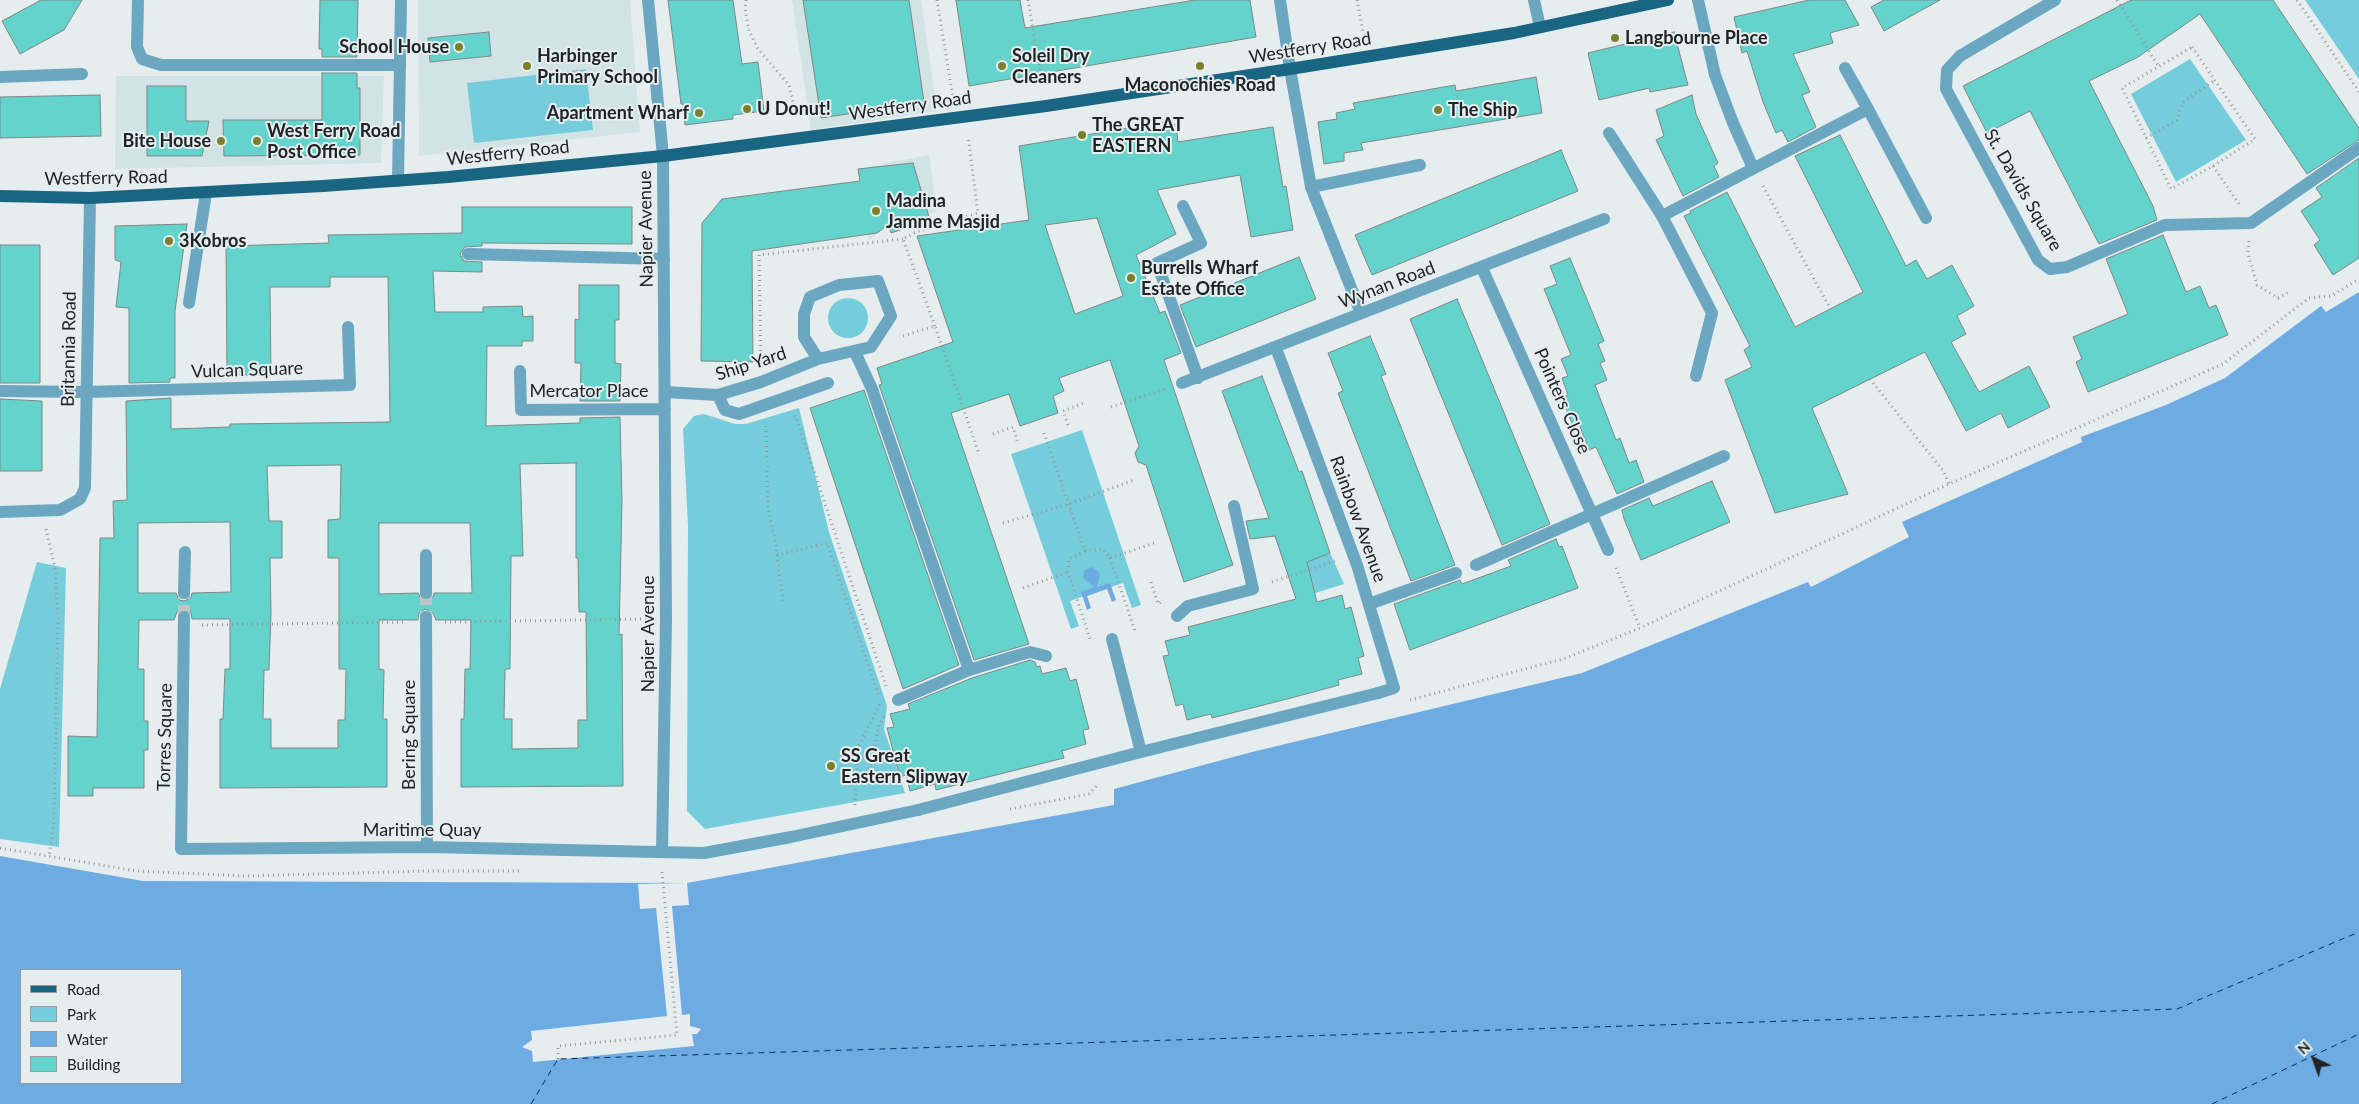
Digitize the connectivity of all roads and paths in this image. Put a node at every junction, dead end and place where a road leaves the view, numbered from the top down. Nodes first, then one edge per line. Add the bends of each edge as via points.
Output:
1 (138, 0) edge
2 (401, 0) edge
3 (648, 0) edge
4 (746, 0) edge
5 (937, 0) edge
6 (1028, 0) edge
7 (1280, 0) edge
8 (1357, 0) edge
9 (1534, 0) edge
10 (1668, 0) edge
11 (1698, 0) edge
12 (2055, 0) edge
13 (2118, 0) edge
14 (2297, 0) edge
15 (1651, 2) edge
16 (1540, 27) junction
17 (1367, 57) junction
18 (400, 65) junction
19 (2159, 67) junction
20 (1845, 68) dead end
21 (1290, 70) junction
22 (82, 74) dead end
23 (0, 77) edge
24 (2215, 80) junction
25 (2359, 92) edge
26 (1046, 106) junction
27 (1868, 108) junction
28 (960, 117) junction
29 (1609, 133) dead end
30 (800, 138) junction
31 (2146, 138) junction
32 (2359, 148) edge
33 (663, 156) junction
34 (1420, 165) dead end
35 (2214, 166) junction
36 (1753, 168) junction
37 (398, 181) junction
38 (1311, 187) junction
39 (206, 194) junction
40 (0, 196) edge
41 (90, 198) junction
42 (1183, 206) dead end
43 (1662, 216) junction
44 (1926, 218) dead end
45 (1604, 219) dead end
46 (2251, 223) junction
47 (468, 254) dead end
48 (664, 259) junction
49 (1482, 268) junction
50 (2359, 279) edge
51 (2290, 292) dead end
52 (189, 303) dead end
53 (1830, 308) dead end
54 (1361, 313) junction
55 (934, 326) junction
56 (348, 327) dead end
57 (871, 347) junction
58 (1276, 348) junction
59 (855, 352) junction
60 (818, 359) junction
61 (520, 371) dead end
62 (1696, 376) dead end
63 (1198, 378) junction
64 (1870, 379) dead end
65 (828, 383) dead end
66 (1182, 384) joint
67 (0, 392) edge
68 (86, 392) junction
69 (665, 392) junction
70 (718, 395) junction
71 (1084, 403) dead end
72 (765, 406) junction
73 (1111, 407) dead end
74 (665, 409) junction
75 (1068, 424) dead end
76 (1044, 433) dead end
77 (993, 434) dead end
78 (1017, 441) dead end
79 (979, 454) dead end
80 (1724, 456) dead end
81 (1134, 480) dead end
82 (1949, 484) junction
83 (1069, 504) junction
84 (1234, 506) dead end
85 (41, 510) junction
86 (0, 512) edge
87 (1593, 513) junction
88 (1003, 523) dead end
89 (1154, 544) dead end
90 (1608, 550) joint
91 (1086, 551) junction
92 (185, 552) dead end
93 (426, 555) dead end
94 (777, 555) junction
95 (1110, 558) junction
96 (1335, 560) dead end
97 (1476, 565) dead end
98 (1068, 572) junction
99 (1456, 573) dead end
100 (1151, 582) dead end
101 (1023, 588) dead end
102 (1252, 589) junction
103 (184, 593) tunnel mouth
104 (426, 593) tunnel mouth
105 (1156, 598) dead end
106 (782, 601) dead end
107 (1369, 604) junction
108 (1177, 616) dead end
109 (427, 619) tunnel mouth
110 (184, 621) tunnel mouth
111 (1135, 631) dead end
112 (1112, 638) dead end
113 (1092, 645) dead end
114 (1046, 656) dead end
115 (969, 670) junction
116 (895, 701) junction
117 (1142, 752) junction
118 (856, 777) junction
119 (854, 824) junction
120 (427, 847) junction
121 (181, 849) joint
122 (662, 852) junction
123 (49, 857) dead end
124 (558, 1059) dead end

1 - 18 street via 137,46 142,59 161,66
2 - 18 street
3 - 33 street, Napier Avenue
4 - 30 path via 744,10 749,31 758,49 789,85
5 - 28 path
6 - 26 path
7 - 21 street
8 - 17 path
9 - 16 street
10 - 15 main road, Westferry Road
11 - 36 street via 1715,75 1732,124
12 - 46 street, St. Davids Square via 1960,56 1947,70 1946,89 2038,260 2050,269 2067,267 2165,225
13 - 19 path
14 - 25 path
15 - 16 main road, Westferry Road
16 - 17 main road, Westferry Road
17 - 21 main road, Westferry Road
18 - 37 street
19 - 24 path via 2192,47
19 - 31 path via 2122,88
20 - 27 street
21 - 26 main road, Westferry Road
21 - 38 street
22 - 23 street
24 - 31 path via 2182,103 2177,120
24 - 35 path via 2255,139
26 - 28 main road, Westferry Road
27 - 36 street
27 - 44 street
28 - 30 main road, Westferry Road
28 - 55 path via 978,213 903,239
29 - 43 street
30 - 33 main road, Westferry Road
31 - 35 path via 2171,189
32 - 46 street
33 - 37 main road, Westferry Road
33 - 48 street, Napier Avenue
34 - 38 street
35 - 46 path
36 - 43 street
36 - 53 path
37 - 39 main road, Westferry Road
38 - 54 street
39 - 41 main road, Westferry Road
39 - 52 street
40 - 41 main road, Westferry Road
41 - 68 street, Britannia Road
42 - 63 street via 1202,243 1157,263
43 - 62 street via 1712,313
45 - 49 street, Wynan Road
46 - 51 path via 2248,254 2257,285 2278,298
47 - 48 street
48 - 69 street, Napier Avenue
49 - 54 street, Wynan Road
49 - 87 street, Pointers Close
50 - 82 path via 2331,296 2309,298 2223,364
54 - 58 street, Wynan Road
55 - 57 path
55 - 79 path
56 - 68 street, Vulcan Square via 350,385
57 - 59 street, Ship Yard
57 - 60 street, Ship Yard via 891,316 878,282 839,285 810,297 804,314 804,337
58 - 63 street, Wynan Road
58 - 107 street, Rainbow Avenue
59 - 60 street, Ship Yard
59 - 115 street via 872,389
60 - 70 street, Ship Yard
61 - 74 street, Mercator Place via 521,410
63 - 66 street, Wynan Road
64 - 82 path via 1944,472
65 - 72 street
66 - 73 path
67 - 68 street
68 - 85 street, Britannia Road via 85,488 80,499 60,510
69 - 70 street, Ship Yard
69 - 74 street, Napier Avenue
70 - 72 street via 725,410 740,414
71 - 75 path via 1063,411
72 - 94 path via 768,509
72 - 116 path via 796,417
74 - 122 street, Napier Avenue via 666,655
76 - 83 path
77 - 78 path via 1014,427
80 - 87 street
81 - 83 path
82 - 90 path via 1640,628
83 - 88 path
83 - 91 path
84 - 102 street
85 - 86 street
85 - 123 path via 55,568 58,616 54,820
87 - 90 street, Pointers Close
87 - 97 street
89 - 95 path
91 - 95 path via 1103,549
91 - 98 path via 1070,559
92 - 103 street
93 - 104 street
94 - 106 path
94 - 118 path via 827,542 881,703 857,749
95 - 111 path
96 - 102 path
98 - 101 path
98 - 113 path
99 - 107 street
100 - 105 path
102 - 108 street via 1188,606
107 - 117 street, Rainbow Avenue via 1394,688
109 - 120 street, Bering Square
110 - 121 street, Torres Square
112 - 117 street
114 - 115 street via 1030,652
115 - 116 street
116 - 118 path via 879,725 871,768
117 - 119 street
118 - 119 path
119 - 122 street via 704,853
120 - 121 street, Maritime Quay
120 - 122 street, Maritime Quay
122 - 124 path via 662,884 677,1035 558,1046

